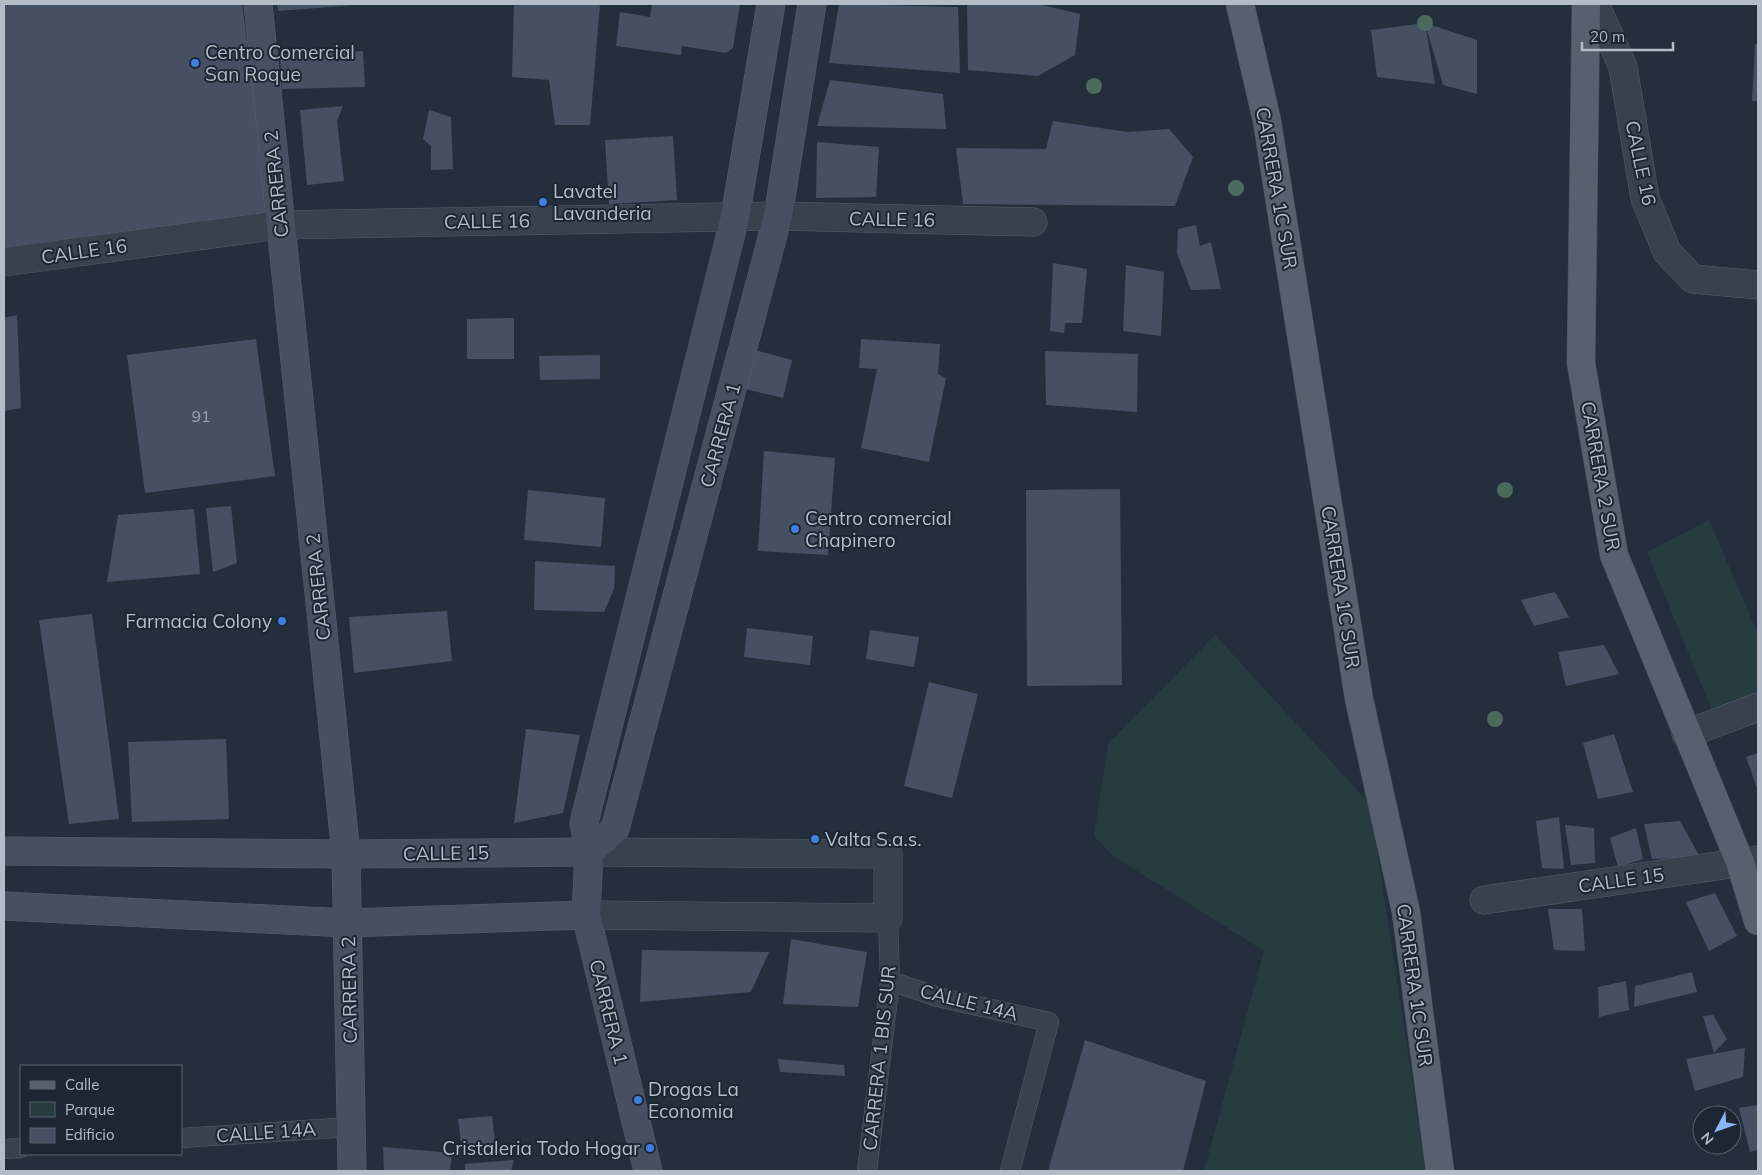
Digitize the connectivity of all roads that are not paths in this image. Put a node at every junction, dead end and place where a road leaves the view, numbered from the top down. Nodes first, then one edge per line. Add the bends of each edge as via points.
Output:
1 (258, 4) edge
2 (771, 4) edge
3 (812, 4) edge
4 (1240, 4) edge
5 (1586, 4) edge
6 (1594, 4) edge
7 (778, 216) junction
8 (735, 218) junction
9 (1033, 222) dead end
10 (280, 225) junction
11 (4, 262) edge
12 (1758, 285) edge
13 (1758, 707) edge
14 (1686, 734) junction
15 (4, 851) edge
16 (589, 852) junction
17 (346, 854) junction
18 (888, 854) joint
19 (1749, 861) edge
20 (1484, 900) dead end
21 (4, 906) edge
22 (586, 915) junction
23 (888, 918) junction
24 (1758, 921) edge
25 (347, 923) junction
26 (890, 980) junction
27 (352, 1127) junction
28 (182, 1138) edge
29 (20, 1148) edge
30 (4, 1149) edge
31 (352, 1171) edge
32 (648, 1171) edge
33 (867, 1171) edge
34 (1010, 1171) edge
35 (1440, 1171) edge

1 - 10 main road, CARRERA 2
2 - 8 main road, CARRERA 1
3 - 7 main road, CARRERA 1
4 - 35 main road, CARRERA 1C SUR via 1267,120 1359,698 1406,912
5 - 14 main road, CARRERA 2 SUR via 1581,363 1614,555
6 - 12 street, CALLE 16 via 1623,67 1646,198 1667,252 1693,279
7 - 8 street, CALLE 16
7 - 9 street, CALLE 16
7 - 16 main road, CARRERA 1 via 615,829
8 - 10 street, CALLE 16
8 - 16 main road, CARRERA 1 via 584,823
10 - 11 street, CALLE 16
10 - 17 main road, CARRERA 2
13 - 14 street
14 - 19 main road, CARRERA 2 SUR
15 - 17 main road, CALLE 15
16 - 17 main road, CALLE 15
16 - 18 street, CALLE 15
16 - 22 main road, CARRERA 1
17 - 25 main road, CARRERA 2
18 - 23 street, CARRERA 1 BIS SUR
19 - 20 street, CALLE 15
19 - 24 main road, CARRERA 2 SUR
21 - 25 main road
22 - 23 street
22 - 25 main road
22 - 32 main road, CARRERA 1
23 - 26 lane, CARRERA 1 BIS SUR
25 - 27 main road, CARRERA 2
26 - 33 lane, CARRERA 1 BIS SUR
26 - 34 lane, CALLE 14A via 938,997 1049,1022
27 - 28 lane, CALLE 14A
27 - 31 main road, CARRERA 2
29 - 30 lane

